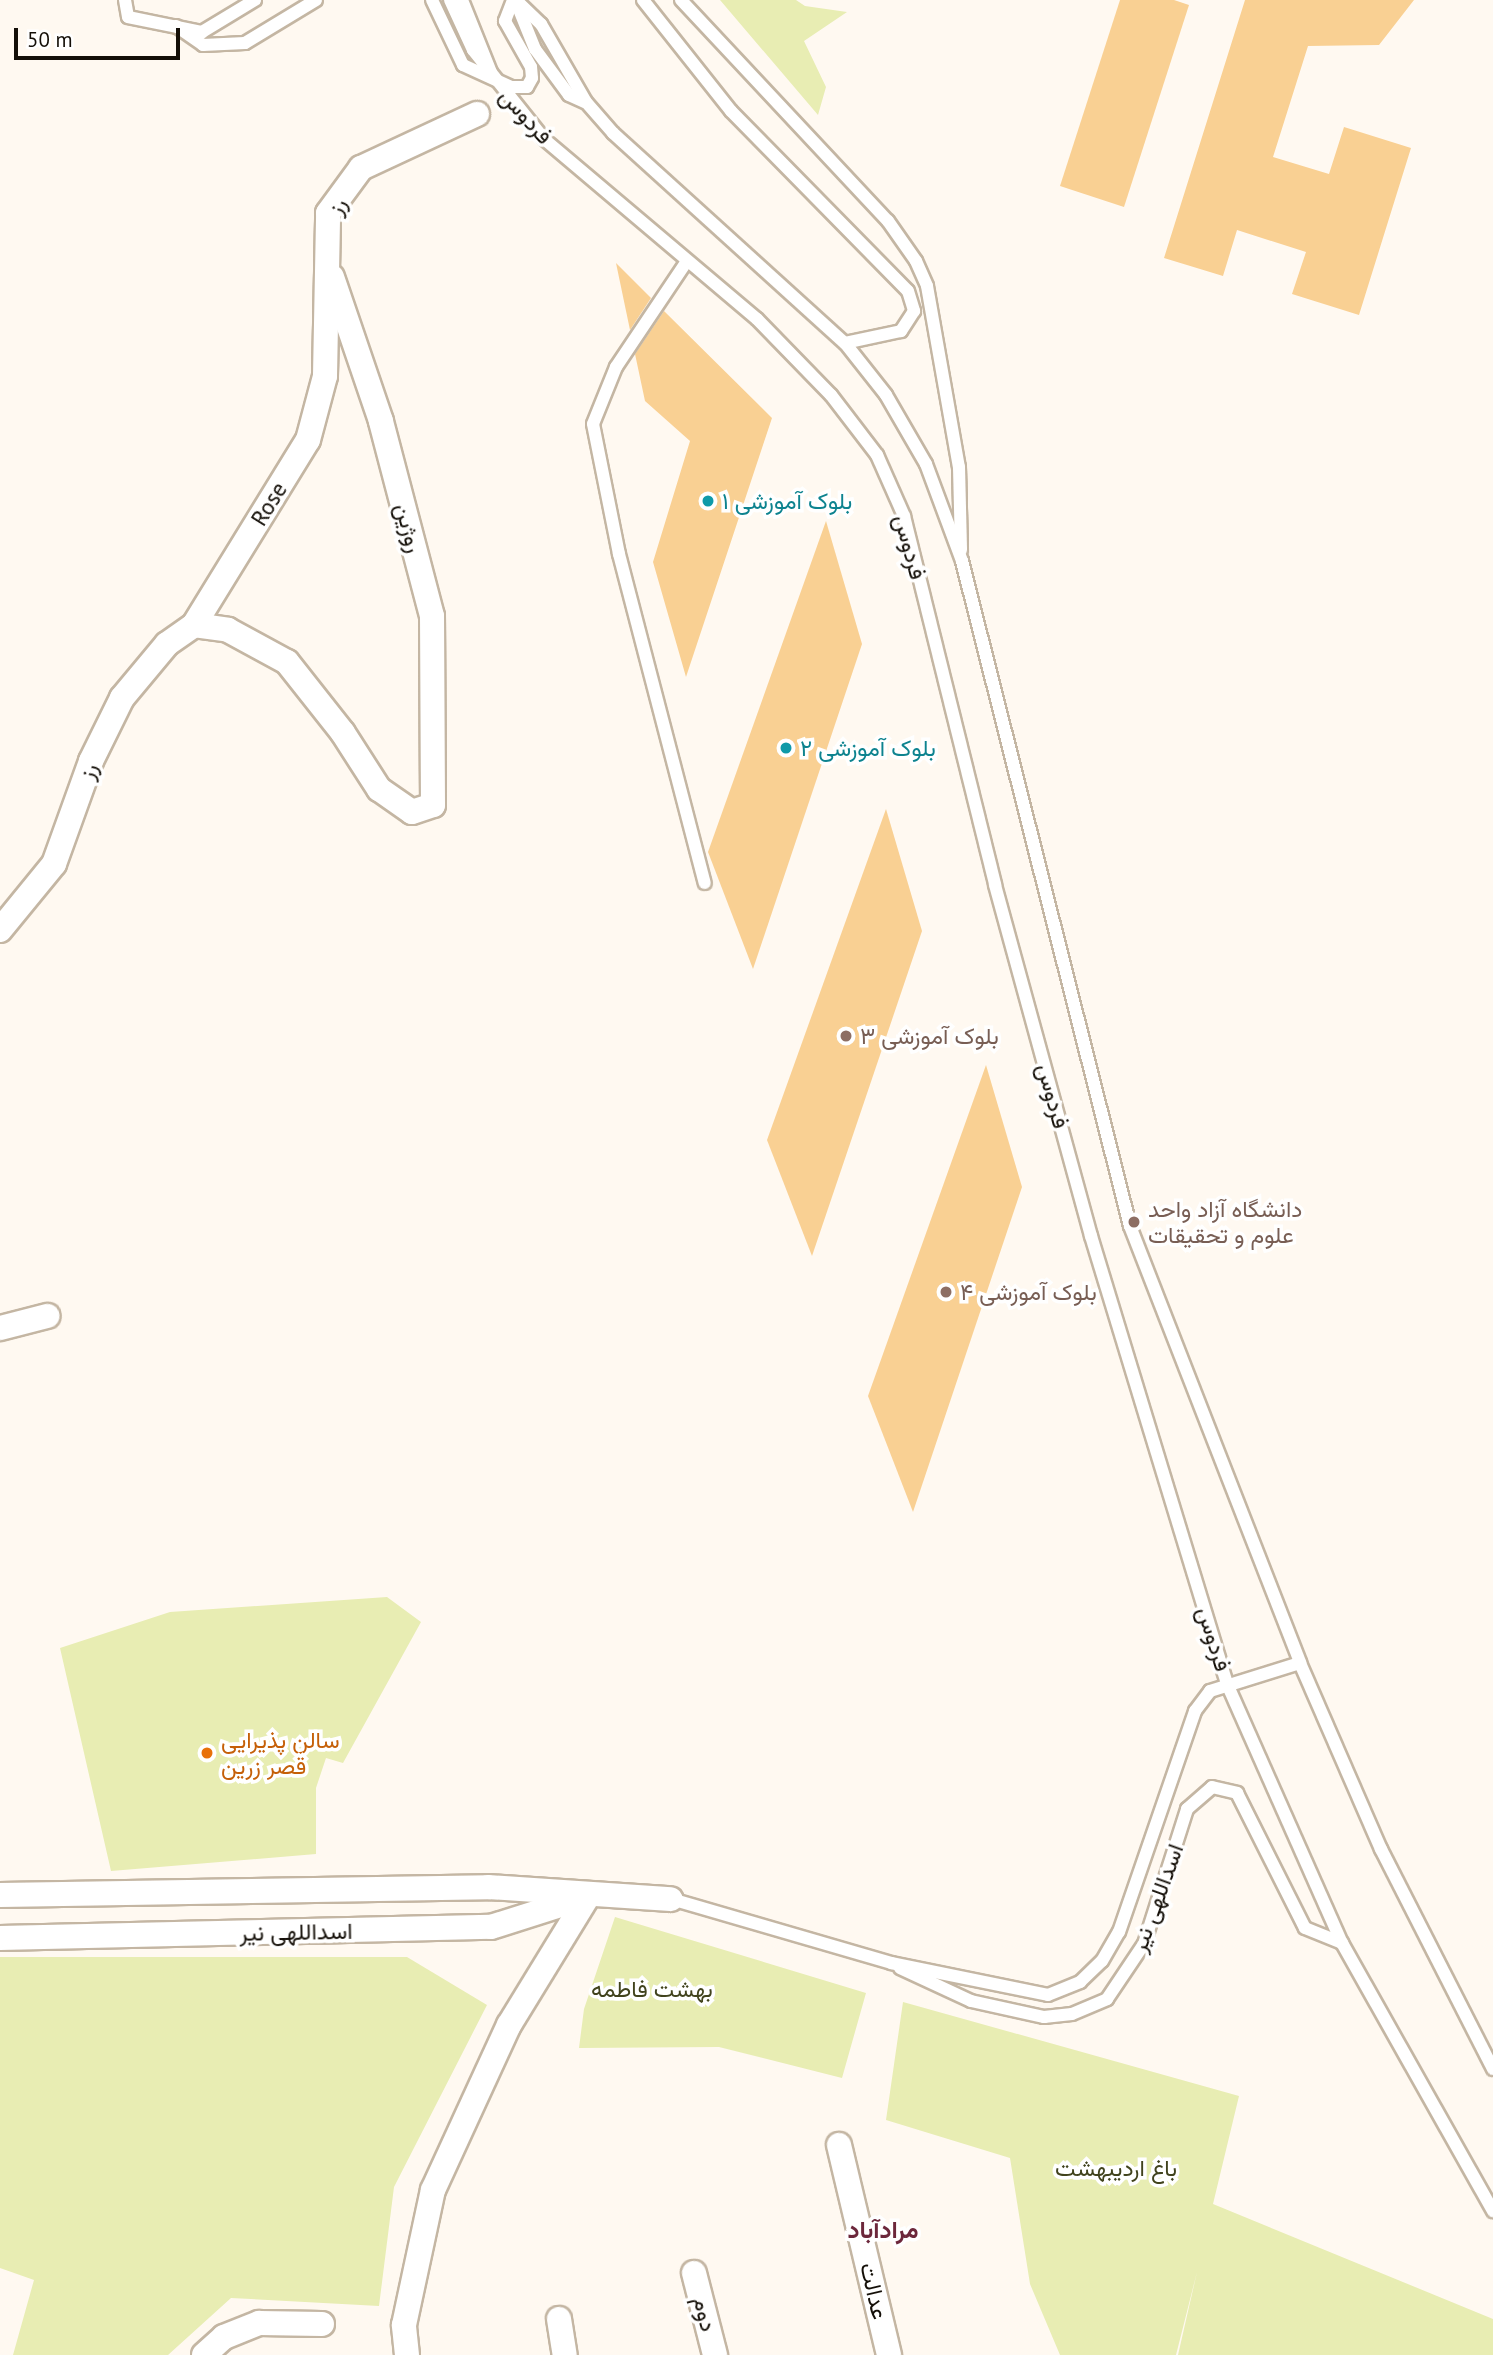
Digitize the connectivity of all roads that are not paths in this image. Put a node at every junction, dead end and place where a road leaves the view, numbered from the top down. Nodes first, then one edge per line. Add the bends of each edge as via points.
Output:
1 (125, 0) edge
2 (255, 0) edge
3 (316, 0) edge
4 (432, 0) edge
5 (450, 0) edge
6 (462, 0) edge
7 (515, 0) edge
8 (643, 0) edge
9 (681, 0) edge
10 (176, 26) junction
11 (493, 79) junction
12 (477, 114) dead end
13 (327, 261) junction
14 (687, 261) junction
15 (845, 343) junction
16 (325, 376) joint
17 (962, 561) junction
18 (194, 625) junction
19 (705, 883) dead end
20 (0, 930) edge
21 (47, 1316) dead end
22 (0, 1328) edge
23 (1300, 1663) junction
24 (1228, 1686) junction
25 (0, 1895) edge
26 (588, 1896) junction
27 (671, 1899) joint
28 (0, 1938) edge
29 (1342, 1943) junction
30 (891, 1962) junction
31 (1493, 2069) edge
32 (839, 2145) dead end
33 (1493, 2211) edge
34 (694, 2273) dead end
35 (559, 2319) dead end
36 (322, 2324) dead end
37 (204, 2355) edge
38 (407, 2355) edge
39 (565, 2355) edge
40 (715, 2355) edge
41 (889, 2355) edge

1 - 10 lane via 128,17
2 - 10 lane via 202,32
3 - 10 lane via 245,43 203,45
4 - 11 lane via 463,65
5 - 11 lane, فردوس via 473,50
6 - 11 lane via 485,48
7 - 11 lane via 505,22 531,67 532,78 527,87 511,88
7 - 15 lane, فردوس via 541,24 586,102 628,146
8 - 15 lane via 731,111 908,291 914,311 901,331
9 - 17 lane via 888,221 916,261 927,286 959,467
11 - 14 lane, فردوس via 544,139
12 - 13 street, رز via 361,168 328,214
13 - 16 street, رز
13 - 18 street, روژین via 381,421 432,616 433,805 412,812 379,789 343,733 287,662 228,630
14 - 19 lane via 615,367 593,424 618,554
14 - 24 lane, فردوس via 757,320 831,395 877,456 904,516 995,885 1091,1236
15 - 17 lane, فردوس via 886,396 926,464
16 - 18 street, Rose via 308,440
17 - 23 lane, فردوس via 1130,1226
18 - 20 street, رز via 167,644 122,698 91,761 54,864
21 - 22 street
23 - 24 lane, اسداللهی نیر
23 - 31 lane, فردوس via 1381,1849
24 - 29 lane, فردوس
24 - 30 lane, اسداللهی نیر via 1210,1691 1195,1711 1119,1933 1102,1961 1080,1982 1048,1995
25 - 26 street, اسداللهی نیر via 488,1887
26 - 27 street, اسداللهی نیر
26 - 28 street, اسداللهی نیر via 491,1927
26 - 38 street via 509,2025 433,2190 404,2325
27 - 30 lane, اسداللهی نیر
29 - 30 lane, اسداللهی نیر via 1305,1928 1237,1793 1212,1787 1187,1809 1144,1944 1107,1999 1072,2014 1044,2017 971,2001 919,1980
29 - 33 lane, فردوس
32 - 41 street, عدالت
34 - 40 street, دوم
35 - 39 street
36 - 37 street via 259,2323 223,2337

